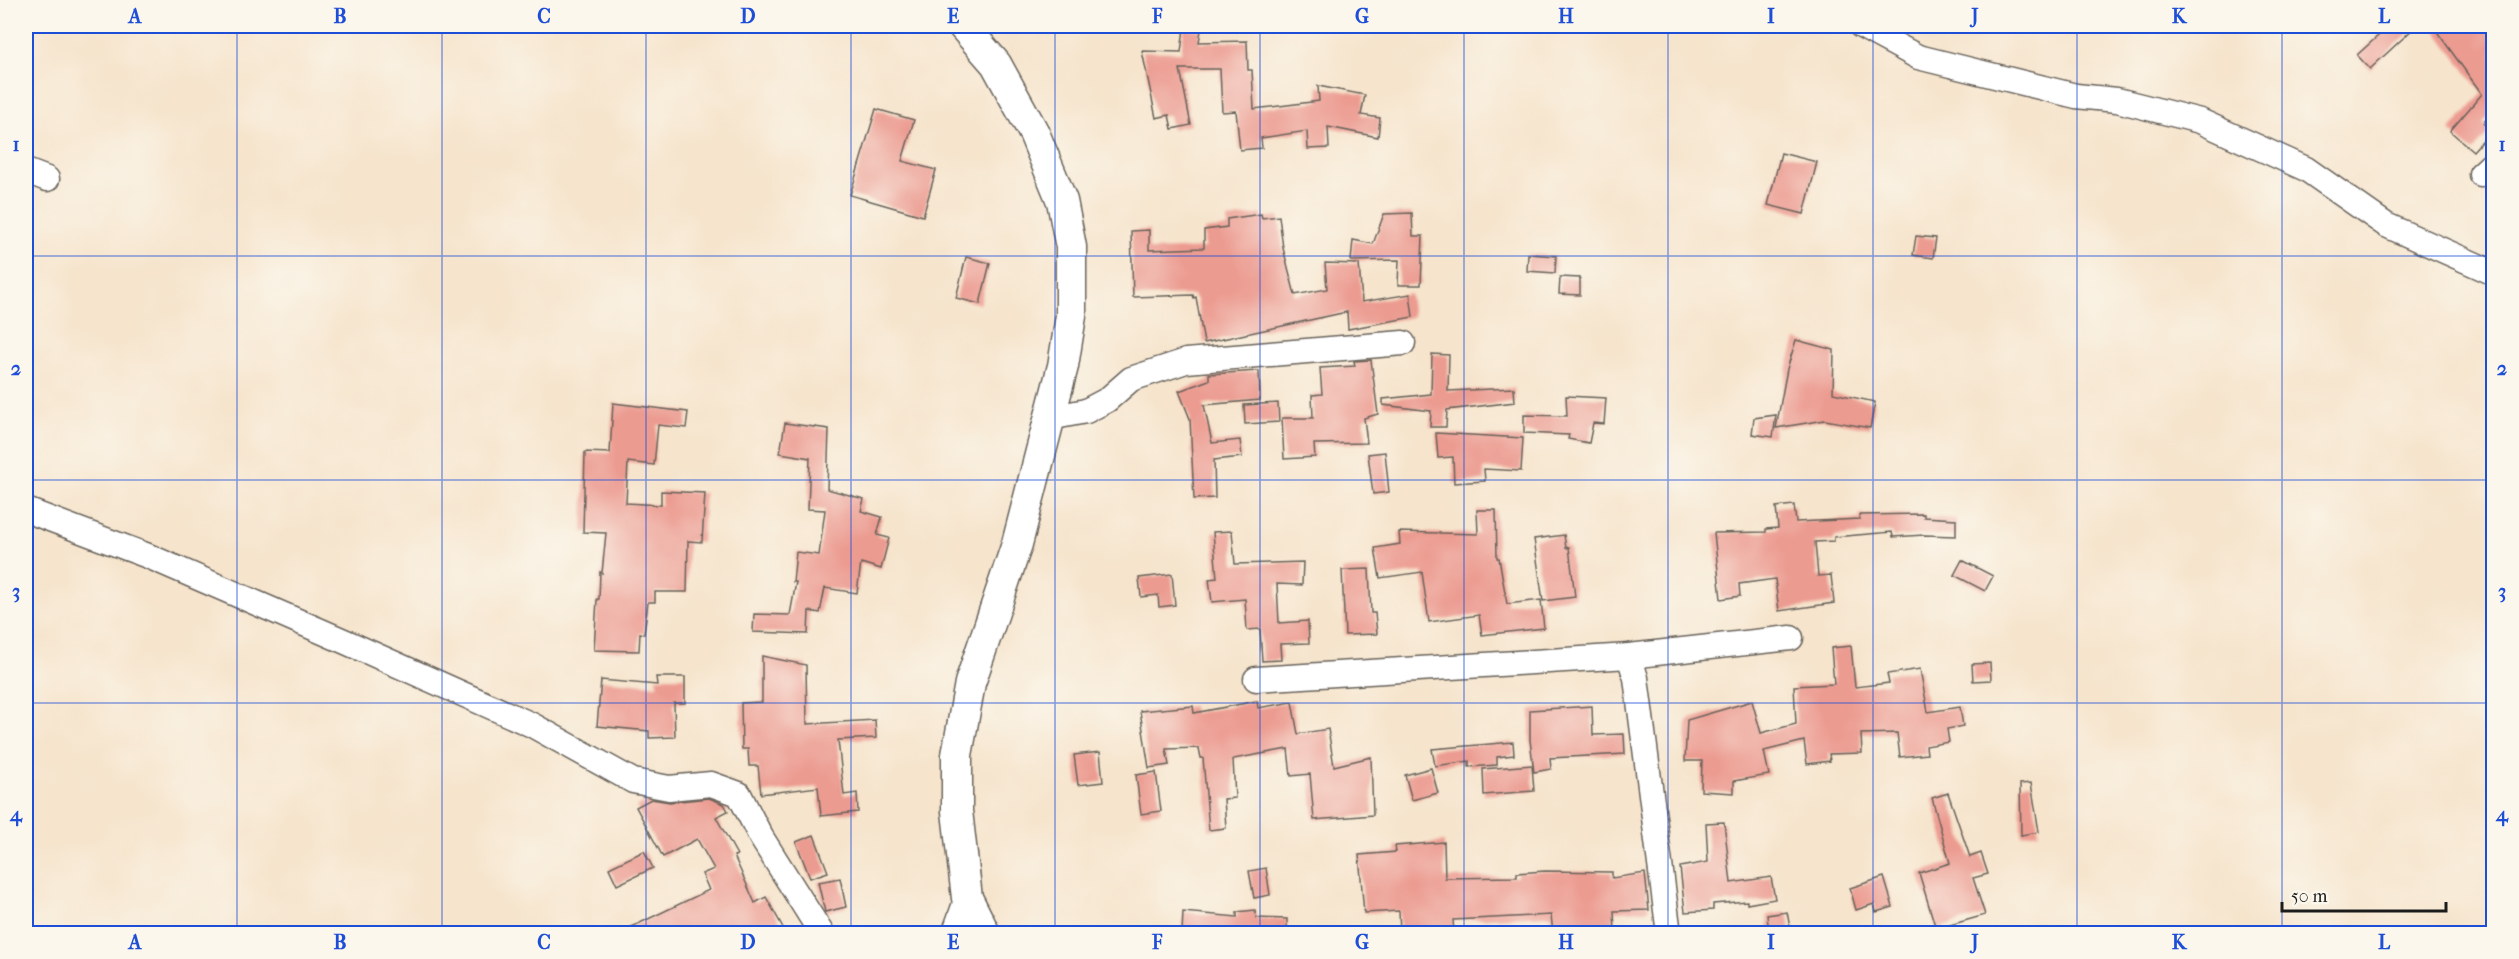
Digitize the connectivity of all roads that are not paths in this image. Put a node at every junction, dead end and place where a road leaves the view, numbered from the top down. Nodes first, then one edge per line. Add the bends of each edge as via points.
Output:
1 (963, 26) edge
2 (1861, 26) edge
3 (2493, 273) edge
4 (1403, 343) dead end
5 (1049, 418) junction
6 (26, 510) edge
7 (1791, 638) dead end
8 (1629, 656) junction
9 (1256, 679) dead end
10 (967, 898) junction
11 (822, 933) edge
12 (954, 933) edge
13 (985, 933) edge
14 (1669, 933) edge

1 - 5 street via 996,64 1034,133 1062,201 1071,247 1071,316
2 - 3 street via 1918,57 2076,96 2117,100 2200,121 2307,169 2386,225
4 - 5 street via 1186,361 1131,379 1107,400 1086,411
5 - 10 street via 1017,544 970,683 957,756 957,811
6 - 11 street via 148,556 532,725 633,781 669,788 711,784 739,794 761,837
7 - 8 street
8 - 9 street
8 - 14 street via 1636,678
10 - 12 street
10 - 13 street

